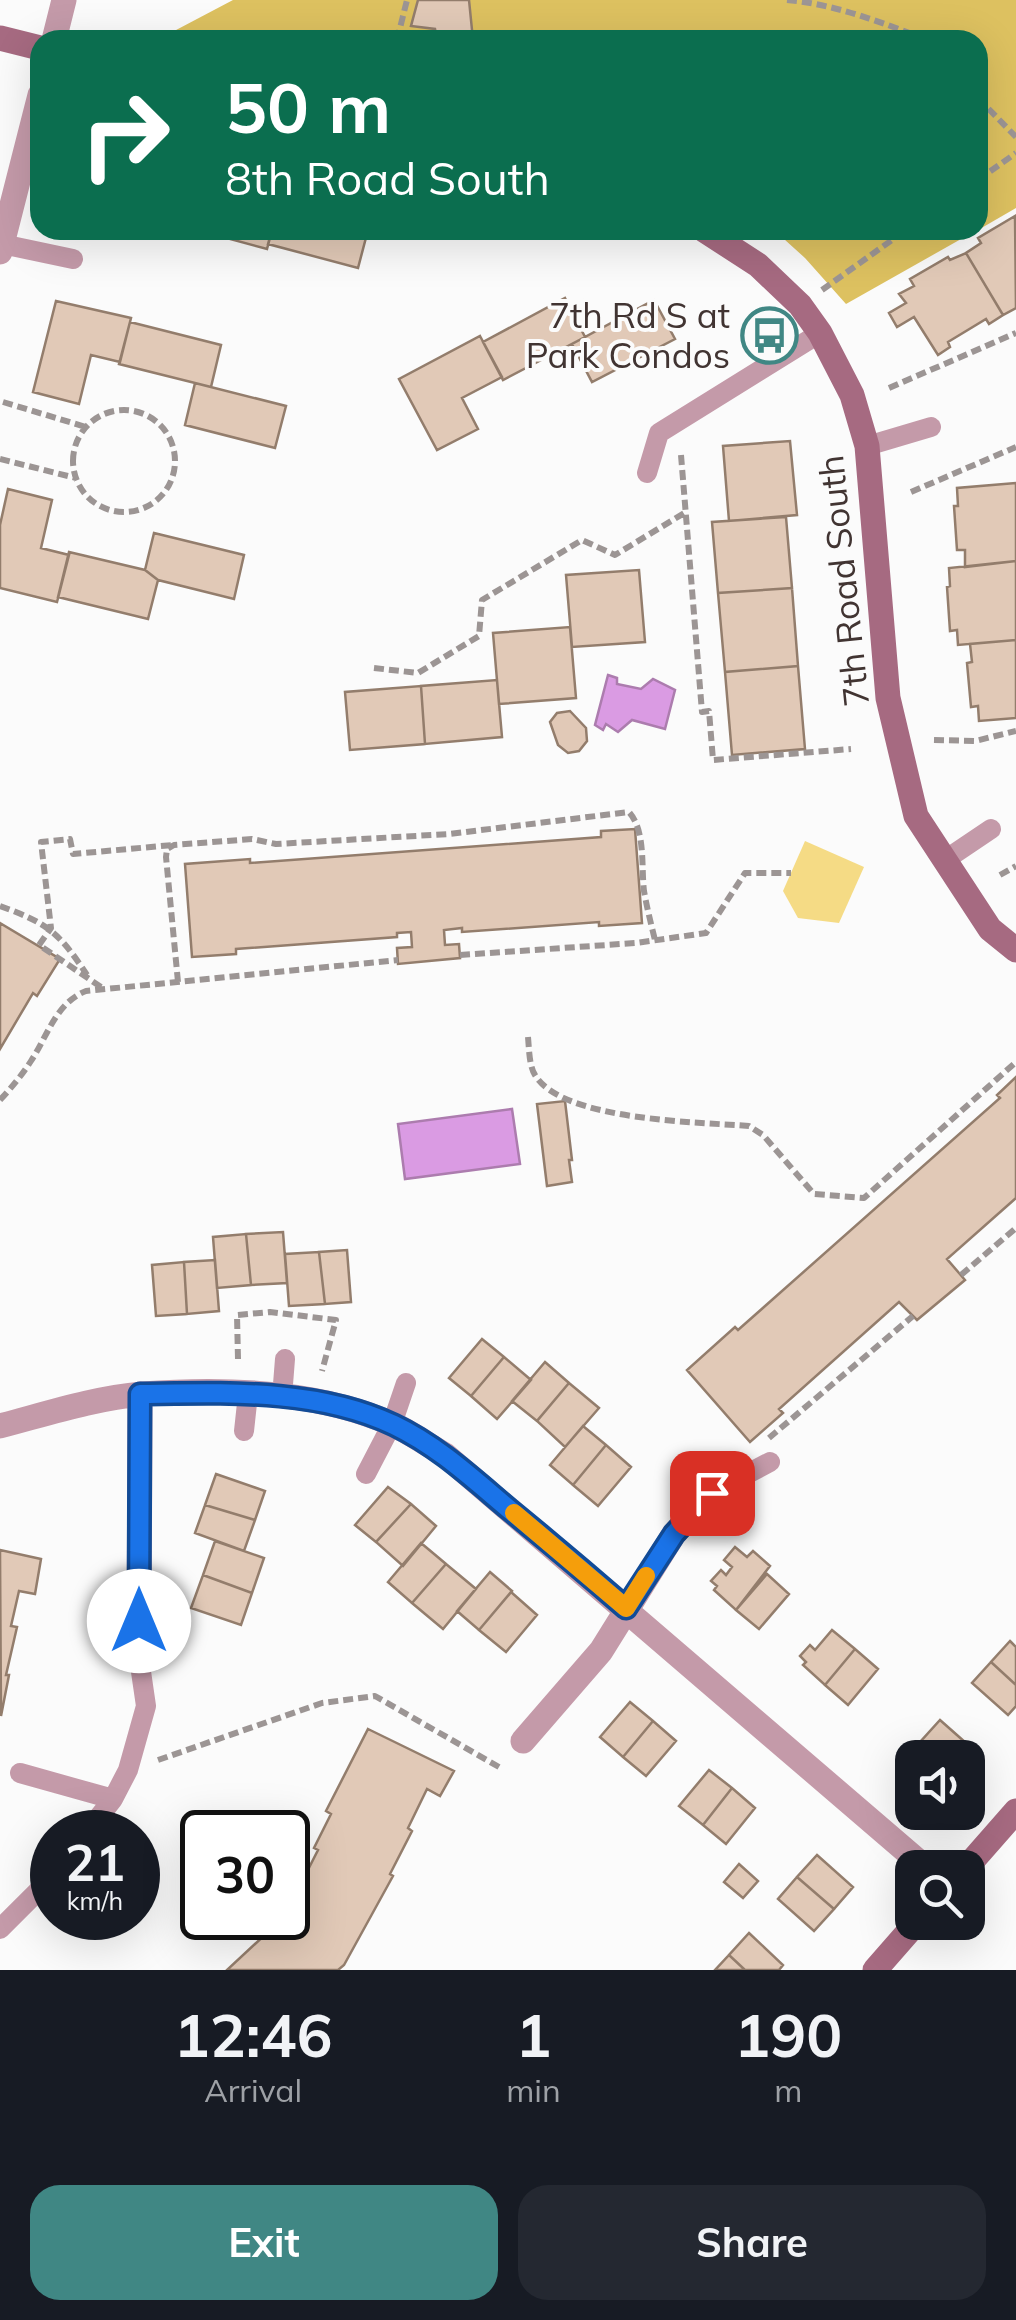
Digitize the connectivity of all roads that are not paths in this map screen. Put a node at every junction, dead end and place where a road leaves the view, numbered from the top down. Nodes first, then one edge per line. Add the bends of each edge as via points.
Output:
1 (64, 0) edge
2 (56, 30) edge
3 (0, 38) edge
4 (30, 46) edge
5 (30, 134) edge
6 (719, 240) edge
7 (1, 248) edge
8 (73, 258) dead end
9 (820, 333) junction
10 (931, 427) dead end
11 (867, 446) junction
12 (646, 473) dead end
13 (991, 829) dead end
14 (945, 860) junction
15 (1016, 950) edge
16 (285, 1359) dead end
17 (406, 1384) dead end
18 (140, 1394) junction
19 (248, 1394) junction
20 (282, 1397) junction
21 (392, 1424) junction
22 (0, 1426) edge
23 (244, 1431) dead end
24 (770, 1462) dead end
25 (366, 1474) dead end
26 (712, 1493) joint
27 (626, 1608) junction
28 (139, 1658) joint
29 (523, 1740) dead end
30 (20, 1773) dead end
31 (113, 1799) junction
32 (104, 1810) edge
33 (1016, 1811) edge
34 (905, 1850) edge
35 (982, 1850) edge
36 (30, 1899) edge
37 (0, 1929) edge
38 (902, 1940) edge
39 (875, 1970) edge

1 - 2 street
3 - 4 street
5 - 7 street
6 - 9 street, 7th Road South via 758,265
7 - 8 lane
9 - 11 street, 7th Road South via 852,395
9 - 12 lane via 659,433
10 - 11 lane
11 - 14 street, 7th Road South via 888,698 916,816
13 - 14 lane
14 - 15 street, 7th Road South via 990,928
16 - 20 lane
17 - 21 lane
18 - 19 street
18 - 22 street
18 - 28 street
19 - 20 street
19 - 23 lane
20 - 21 street
21 - 25 lane
21 - 27 street via 445,1455
24 - 26 lane
26 - 27 street via 674,1534
27 - 29 street via 601,1651
27 - 34 street
28 - 31 lane via 146,1706
30 - 31 lane
31 - 32 lane
33 - 35 street
36 - 37 lane
38 - 39 street

